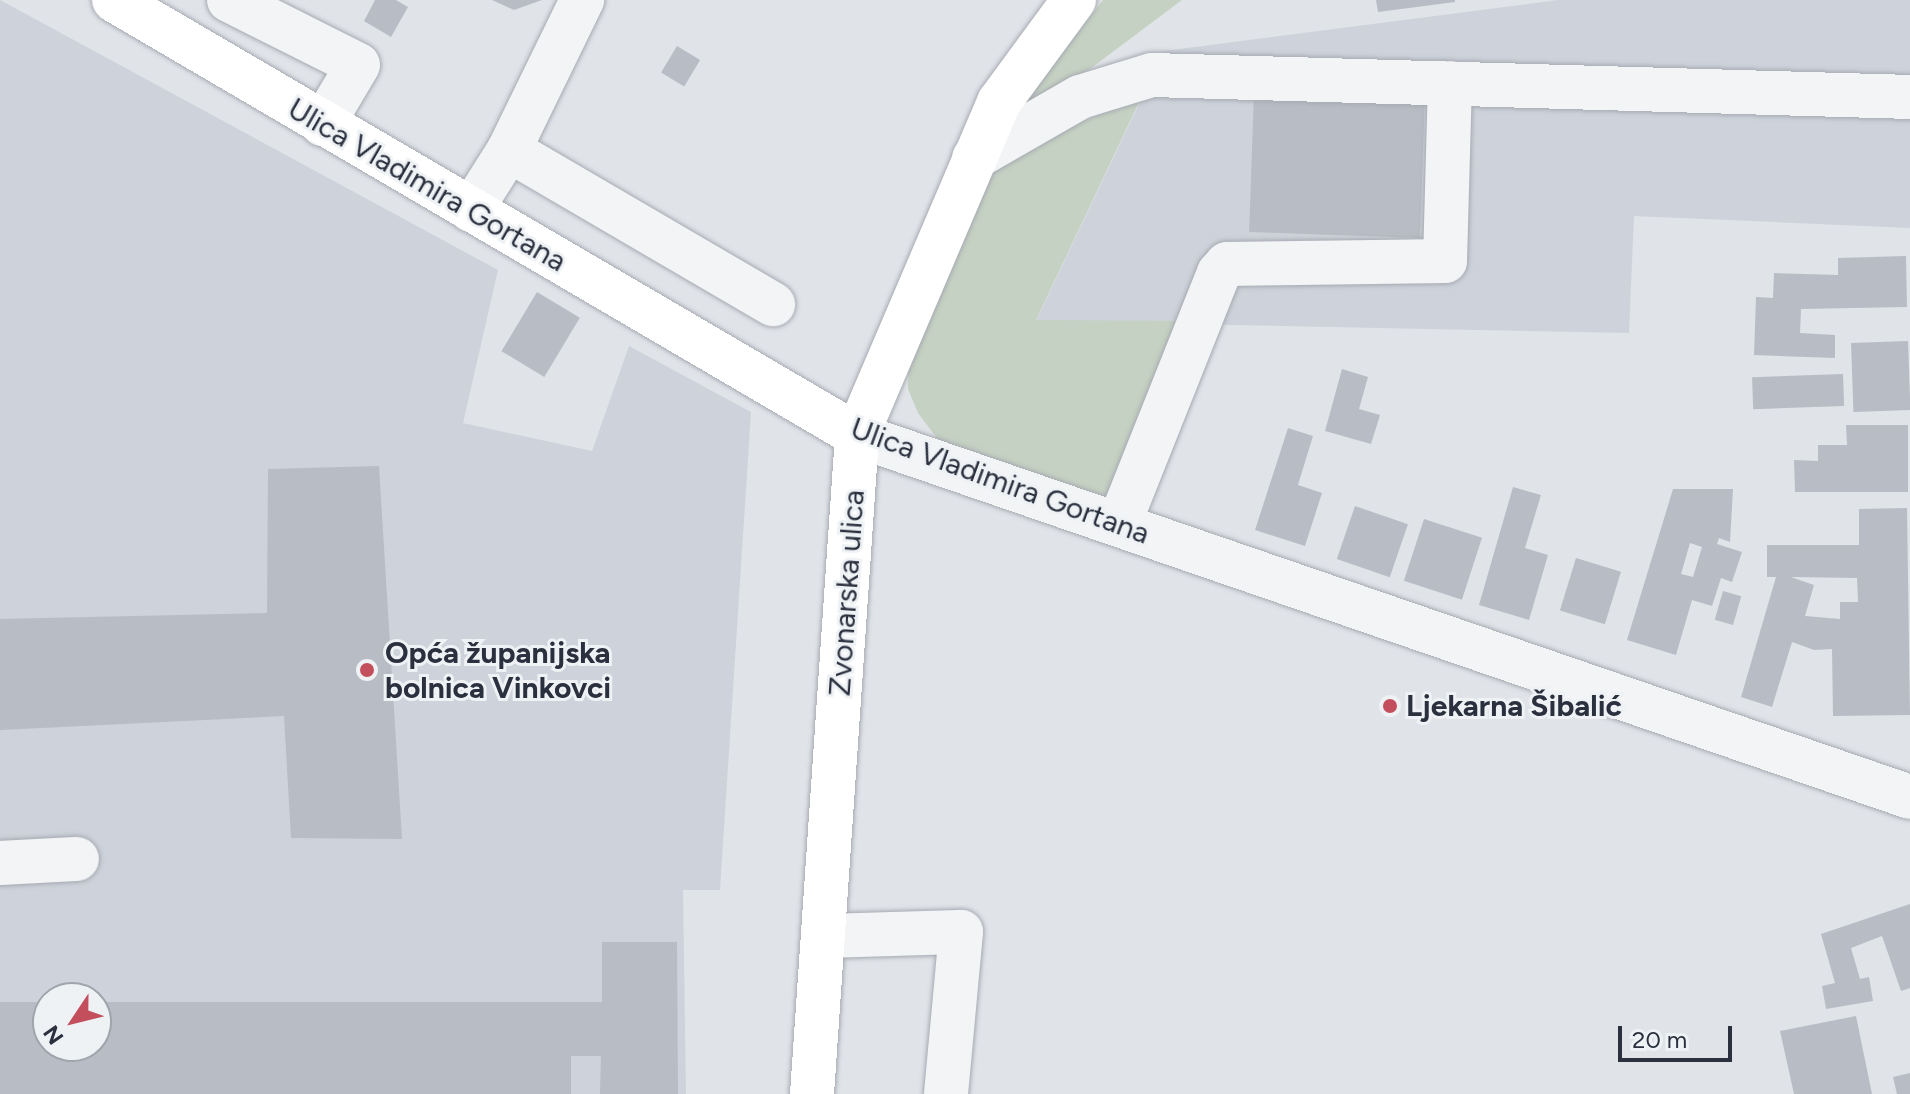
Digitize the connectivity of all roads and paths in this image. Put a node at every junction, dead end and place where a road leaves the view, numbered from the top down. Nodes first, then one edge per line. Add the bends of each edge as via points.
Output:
1 (114, 0) edge
2 (229, 0) edge
3 (582, 0) edge
4 (1074, 0) edge
5 (1450, 83) junction
6 (1910, 97) edge
7 (323, 124) junction
8 (509, 150) junction
9 (974, 158) junction
10 (471, 210) junction
11 (773, 304) dead end
12 (857, 435) junction
13 (1119, 524) junction
14 (1910, 797) edge
15 (77, 859) dead end
16 (0, 863) edge
17 (823, 936) junction
18 (812, 1094) edge
19 (946, 1094) edge

1 - 7 main road, Ulica Vladimira Gortana
2 - 7 street via 358,65
3 - 8 street
4 - 9 main road, Zvonarska ulica via 999,102
5 - 6 street
5 - 9 street via 1152,75 1080,97
5 - 13 street via 1445,261 1227,264
7 - 10 main road, Ulica Vladimira Gortana
8 - 10 street
8 - 11 street
9 - 12 main road, Zvonarska ulica
10 - 12 main road, Ulica Vladimira Gortana
12 - 13 street, Ulica Vladimira Gortana
12 - 17 main road, Zvonarska ulica
13 - 14 street, Ulica Vladimira Gortana
15 - 16 street
17 - 18 main road, Zvonarska ulica
17 - 19 street via 961,932

